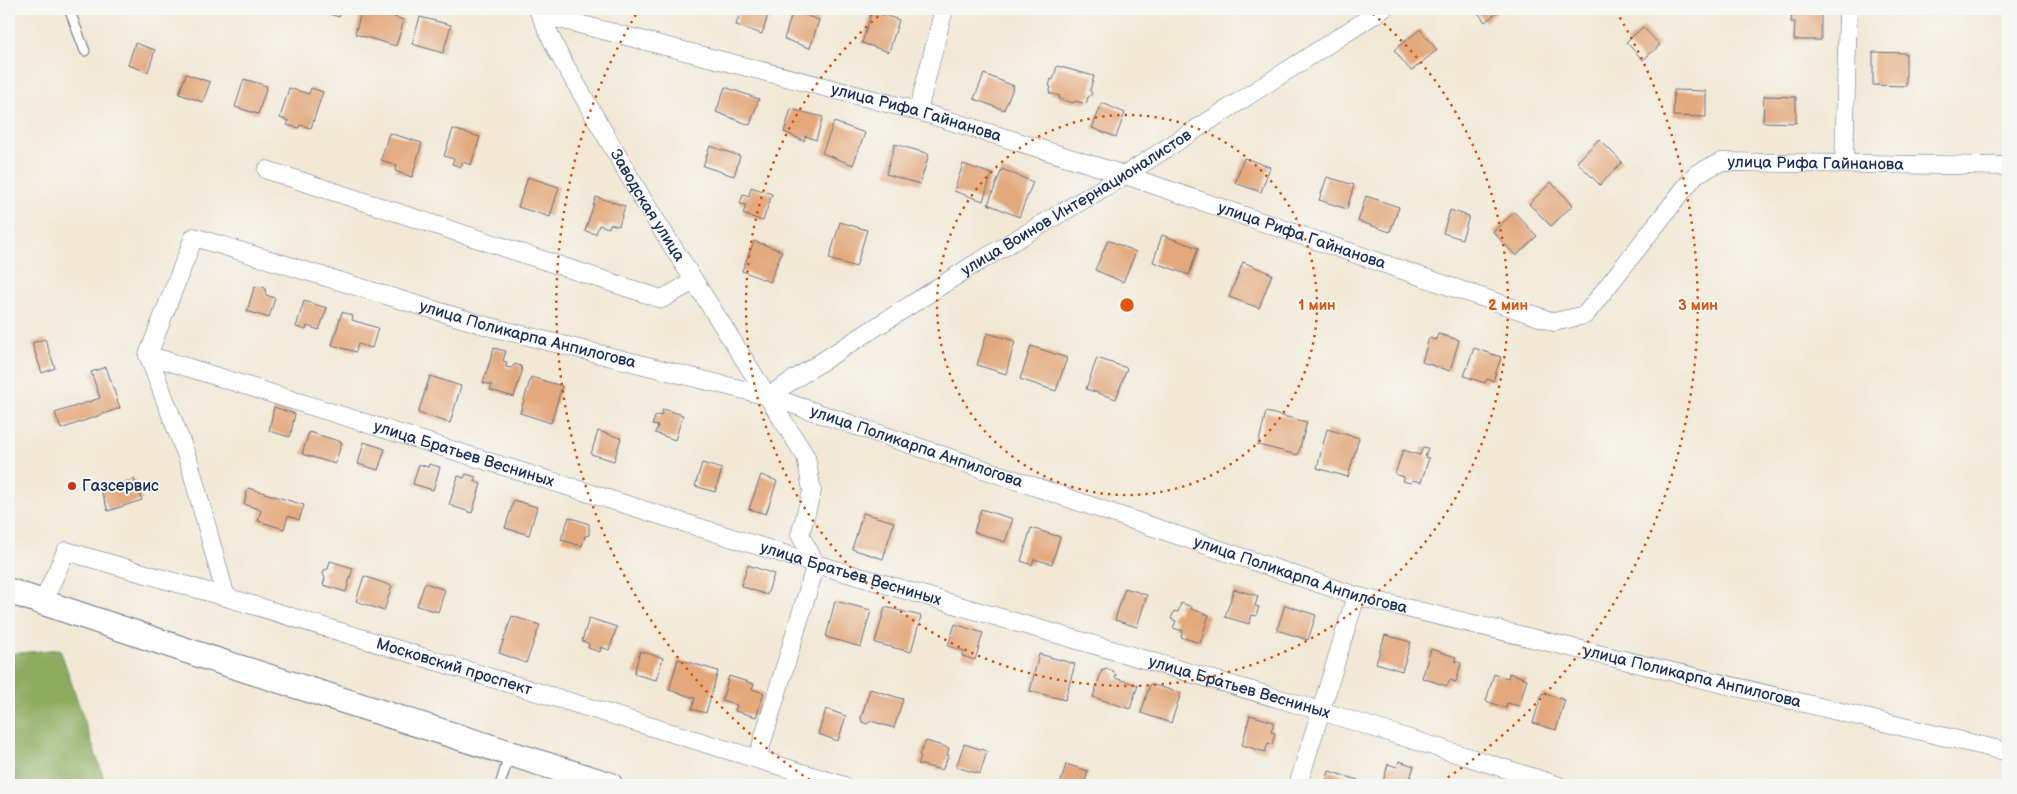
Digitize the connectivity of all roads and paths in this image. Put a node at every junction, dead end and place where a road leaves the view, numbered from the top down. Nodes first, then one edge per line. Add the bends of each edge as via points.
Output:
1 (69, 9) edge
2 (944, 9) edge
3 (1383, 9) edge
4 (1848, 9) edge
5 (539, 11) edge
6 (85, 51) dead end
7 (918, 111) junction
8 (1844, 163) junction
9 (2008, 166) edge
10 (266, 170) dead end
11 (1125, 175) junction
12 (694, 281) junction
13 (148, 355) junction
14 (768, 396) junction
15 (816, 564) junction
16 (9, 591) edge
17 (1356, 596) junction
18 (226, 597) junction
19 (43, 602) junction
20 (1321, 711) junction
21 (2008, 752) edge
22 (510, 753) junction
23 (757, 759) junction
24 (500, 785) edge
25 (610, 785) edge
26 (842, 785) edge
27 (1298, 785) edge
28 (1557, 785) edge

1 - 6 lane
2 - 7 street
3 - 11 street, улица Воинов Интернационалистов
4 - 8 street
5 - 7 street, улица Рифа Гайнанова
5 - 12 street, Заводская улица via 561,60
7 - 11 street, улица Рифа Гайнанова
8 - 9 street, улица Рифа Гайнанова
8 - 11 street, улица Рифа Гайнанова via 1720,162 1696,174 1585,315 1554,322
10 - 12 street via 662,299
11 - 14 street, улица Воинов Интернационалистов via 970,267
12 - 14 street, Заводская улица
13 - 14 street, улица Поликарпа Анпилогова via 194,236 487,326
13 - 15 street, улица Братьев Весниных
13 - 18 street via 190,465
14 - 15 street, Заводская улица via 806,457 812,491 800,535
14 - 17 street, улица Поликарпа Анпилогова
15 - 20 street, улица Братьев Весниных
15 - 23 street
16 - 19 main road
17 - 20 street
17 - 21 street, улица Поликарпа Анпилогова
18 - 19 street, Московский проспект via 66,551
18 - 23 street, Московский проспект
19 - 22 main road via 208,658
20 - 27 street
20 - 28 street, улица Братьев Весниных
22 - 24 lane
22 - 25 main road
23 - 26 street, Московский проспект

